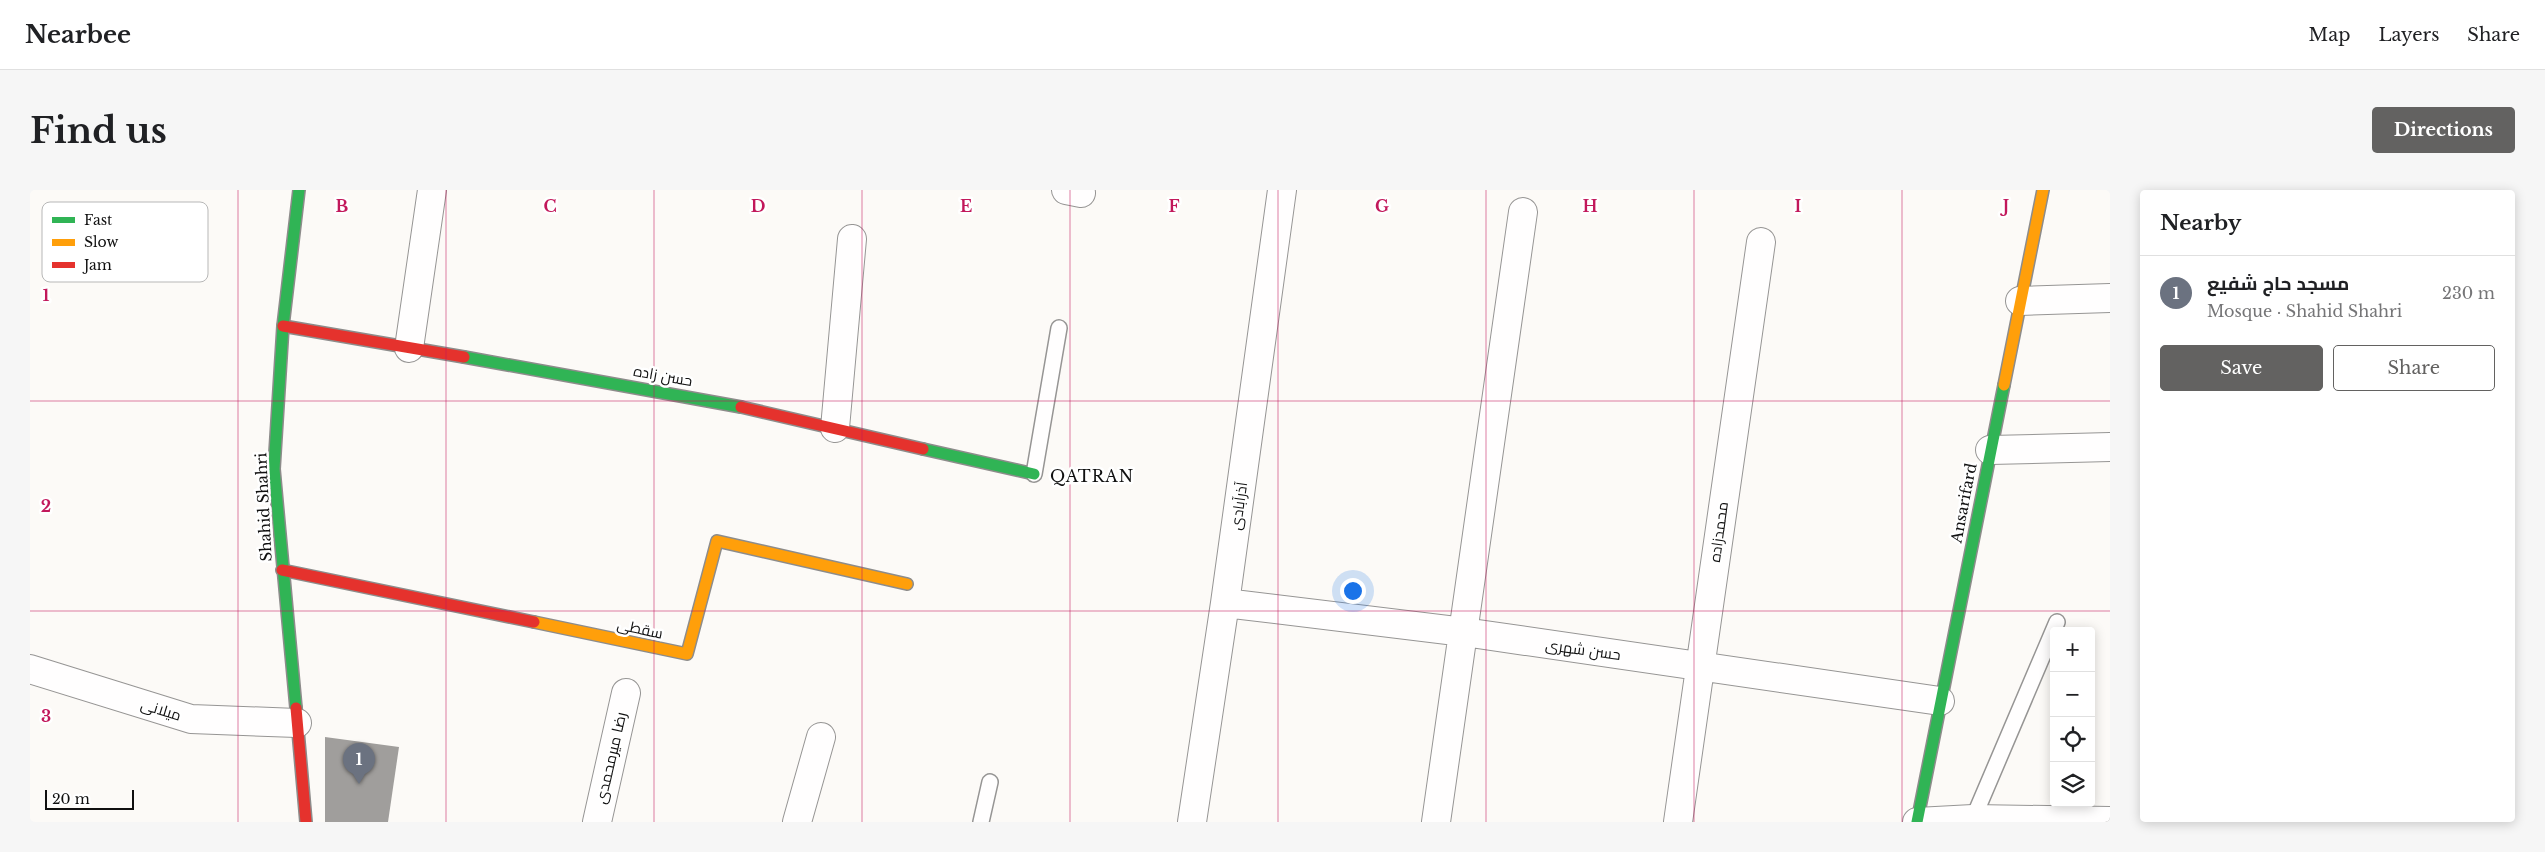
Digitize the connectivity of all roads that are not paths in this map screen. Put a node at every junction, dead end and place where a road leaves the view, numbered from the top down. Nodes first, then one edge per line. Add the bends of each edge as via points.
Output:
1 (299, 190) edge
2 (432, 190) edge
3 (1282, 190) edge
4 (2043, 190) edge
5 (1523, 212) dead end
6 (852, 238) dead end
7 (1761, 242) dead end
8 (2110, 298) edge
9 (2020, 301) junction
10 (283, 326) junction
11 (1059, 328) dead end
12 (409, 348) junction
13 (835, 428) junction
14 (2110, 447) edge
15 (1990, 450) junction
16 (1034, 474) joint
17 (282, 570) junction
18 (906, 584) dead end
19 (1225, 603) junction
20 (2057, 622) dead end
21 (1464, 632) junction
22 (1700, 667) junction
23 (30, 669) edge
24 (626, 693) dead end
25 (1940, 702) junction
26 (297, 723) junction
27 (821, 737) dead end
28 (990, 782) dead end
29 (1973, 820) junction
30 (2110, 821) edge
31 (306, 822) edge
32 (597, 822) edge
33 (797, 822) edge
34 (981, 822) edge
35 (1192, 822) edge
36 (1436, 822) edge
37 (1678, 822) edge
38 (1917, 822) edge
39 (2056, 822) edge

1 - 10 street, Shahid Shahri
2 - 12 street
3 - 19 street, آذرآبادی
4 - 9 street, Ansarifard
5 - 21 street
6 - 13 street
7 - 22 street, محمدزاده
8 - 9 street
9 - 15 street, Ansarifard
10 - 12 street, حسن زاده
10 - 17 street, Shahid Shahri via 274,469
11 - 16 lane
12 - 13 street, حسن زاده via 708,398
13 - 16 street, حسن زاده
14 - 15 street
15 - 25 street, Ansarifard
17 - 18 street, سقطی via 687,654 717,540
17 - 26 street, Shahid Shahri
19 - 21 street, حسن شهری
19 - 35 street, آذرآبادی
20 - 29 lane
21 - 22 street, حسن شهری
21 - 36 street
22 - 25 street, حسن شهری
22 - 37 street, محمدزاده
23 - 26 street, میلانی via 191,719
24 - 32 street, رضا میرمحمدی
25 - 38 street, Ansarifard
26 - 31 street, Shahid Shahri
27 - 33 street
28 - 34 lane
29 - 38 street
29 - 39 street
30 - 39 street

